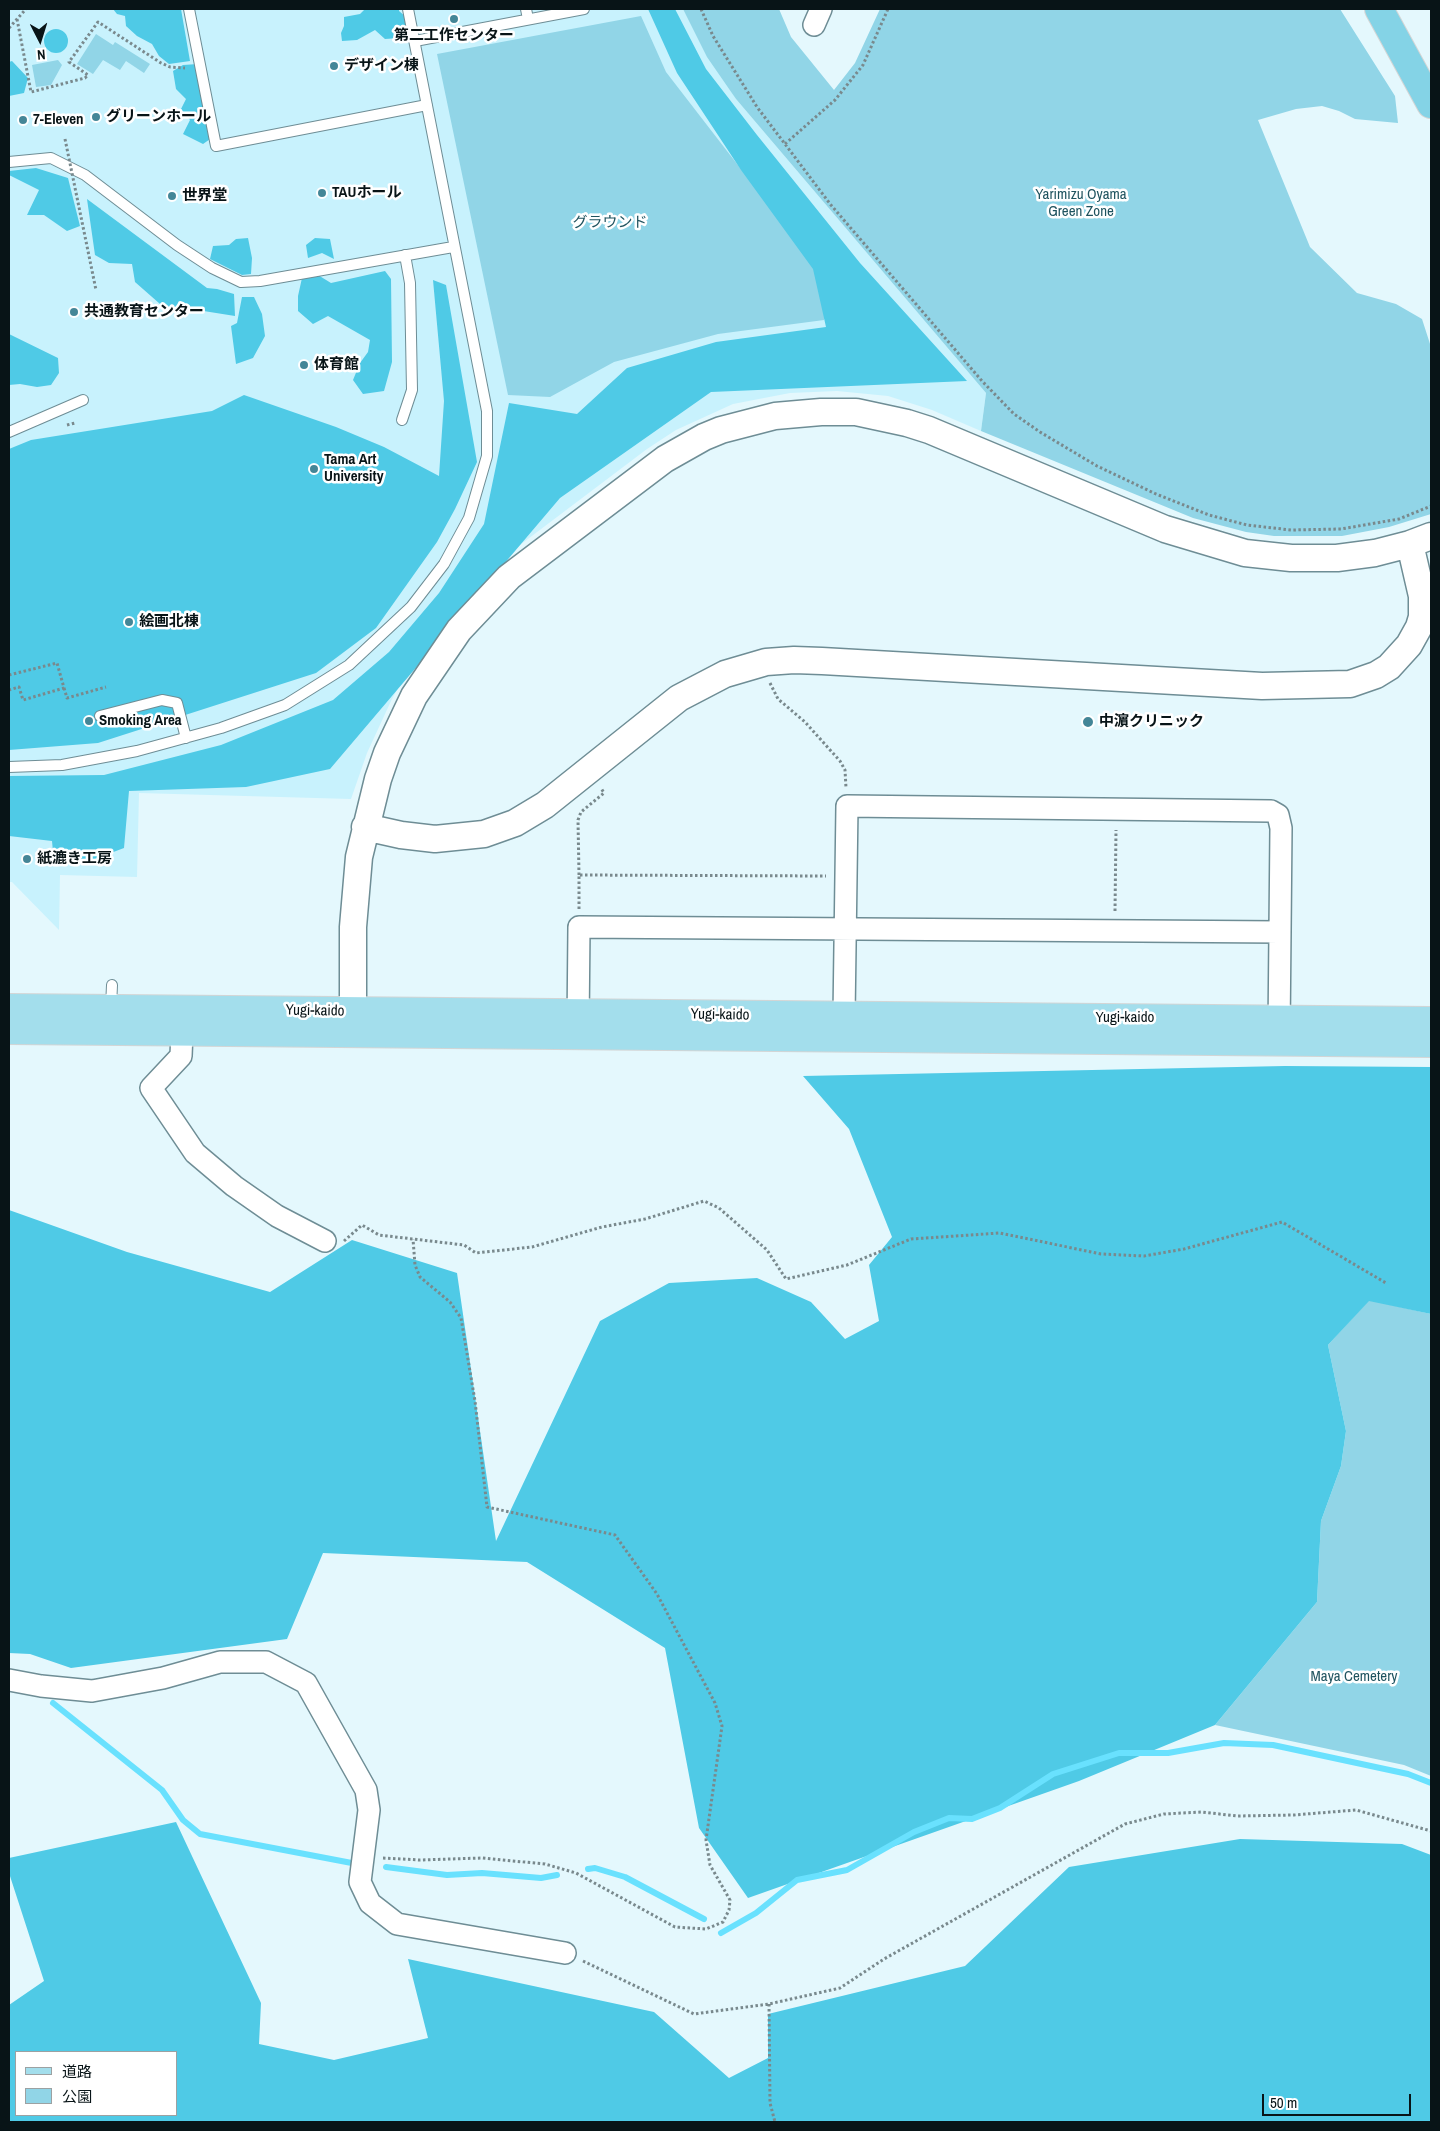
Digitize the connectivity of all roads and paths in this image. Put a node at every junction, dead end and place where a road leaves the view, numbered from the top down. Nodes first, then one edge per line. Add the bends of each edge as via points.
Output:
1 (26, 9) edge
2 (189, 9) edge
3 (408, 9) edge
4 (584, 9) edge
5 (701, 9) edge
6 (888, 9) edge
7 (1378, 9) edge
8 (527, 14) edge
9 (17, 19) junction
10 (9, 28) edge
11 (415, 41) junction
12 (201, 70) junction
13 (1431, 104) edge
14 (427, 105) junction
15 (65, 139) dead end
16 (785, 144) junction
17 (9, 162) edge
18 (453, 247) junction
19 (405, 255) junction
20 (96, 290) dead end
21 (83, 400) dead end
22 (402, 420) dead end
23 (9, 432) edge
24 (1431, 506) edge
25 (1421, 540) edge
26 (9, 675) edge
27 (768, 676) dead end
28 (106, 687) dead end
29 (64, 688) junction
30 (9, 690) edge
31 (100, 716) dead end
32 (186, 738) junction
33 (9, 767) edge
34 (598, 780) dead end
35 (847, 806) junction
36 (1116, 810) junction
37 (366, 827) junction
38 (579, 875) junction
39 (846, 876) junction
40 (579, 927) junction
41 (845, 930) junction
42 (1115, 932) junction
43 (1280, 932) junction
44 (9, 1008) edge
45 (844, 1016) junction
46 (1431, 1021) edge
47 (353, 1022) junction
48 (578, 1025) junction
49 (9, 1030) edge
50 (1279, 1030) junction
51 (182, 1032) junction
52 (1431, 1043) edge
53 (413, 1239) junction
54 (325, 1241) joint
55 (1386, 1283) dead end
56 (9, 1680) edge
57 (1431, 1831) edge
58 (363, 1856) junction
59 (565, 1953) joint
60 (769, 2004) junction
61 (775, 2122) edge

1 - 9 path
2 - 12 lane
3 - 11 lane
4 - 8 lane
5 - 16 path via 727,61
6 - 16 path via 863,65 835,100
7 - 13 highway
8 - 11 lane
9 - 10 path
9 - 12 path via 31,92 85,78 88,74 69,62 98,22 170,67
11 - 14 lane
12 - 14 lane via 216,146
14 - 18 lane
15 - 20 path, bridge
16 - 24 path via 831,205 1014,414 1097,466 1209,516 1266,528 1341,529 1400,519
17 - 19 lane via 51,158 85,175 177,245 241,282
18 - 19 lane
18 - 32 lane via 486,411 487,456 469,518 444,564 411,607 349,665 286,705
19 - 22 lane via 410,283 412,390
21 - 23 lane
25 - 37 street via 1422,617 1419,627 1409,645 1389,667 1350,684 1262,686 822,661 766,662 725,674 679,698 545,806 515,823 484,834 435,839
25 - 37 street via 1375,553 1337,558 1244,553 1166,528 907,423 838,411 775,416 740,424 704,437 665,459 539,552 478,608 414,696 387,753
26 - 29 path via 57,663
27 - 35 path via 778,699 805,722 846,770
28 - 29 path via 67,698
29 - 30 path via 23,700 19,687
31 - 32 lane via 162,700 177,703
32 - 33 lane via 62,765
34 - 38 path via 604,793 581,812 578,820
35 - 36 street
35 - 39 street
36 - 42 path
36 - 43 street via 1271,811 1278,814 1281,828
37 - 47 street via 355,889
38 - 39 path
38 - 40 path
39 - 41 street
40 - 41 street
40 - 48 street
41 - 42 street
41 - 45 street
42 - 43 street
43 - 50 street
44 - 47 main road, Yugi-kaido via 112,997
45 - 48 main road, Yugi-kaido
45 - 50 main road, Yugi-kaido
46 - 50 main road, Yugi-kaido
47 - 48 main road, Yugi-kaido
47 - 51 main road, Yugi-kaido
48 - 50 main road, Yugi-kaido
49 - 51 main road, Yugi-kaido
50 - 52 main road, Yugi-kaido
51 - 54 street via 181,1056 151,1088 195,1153 277,1216
53 - 54 path via 379,1235 362,1225 334,1246
53 - 55 path via 464,1246 476,1254 532,1248 704,1201 719,1208 767,1250 786,1279 847,1265 911,1239 1000,1233 1100,1254 1144,1256 1184,1249 1282,1222
53 - 58 path via 415,1265 420,1277 450,1302 461,1318 475,1400 487,1506 615,1535 656,1594 715,1703 722,1726 706,1840 710,1865 730,1900 729,1910 723,1922 706,1929 675,1927 576,1873 545,1864 482,1858 420,1860
56 - 58 street via 92,1690 163,1678 220,1662 266,1662 306,1683 366,1790 369,1810
57 - 60 path via 1356,1810 1237,1816 1192,1812 1164,1814 1125,1824 884,1959 840,1988
58 - 59 street via 360,1882 370,1903 397,1924
59 - 60 path via 694,2014
60 - 61 path via 770,2103

